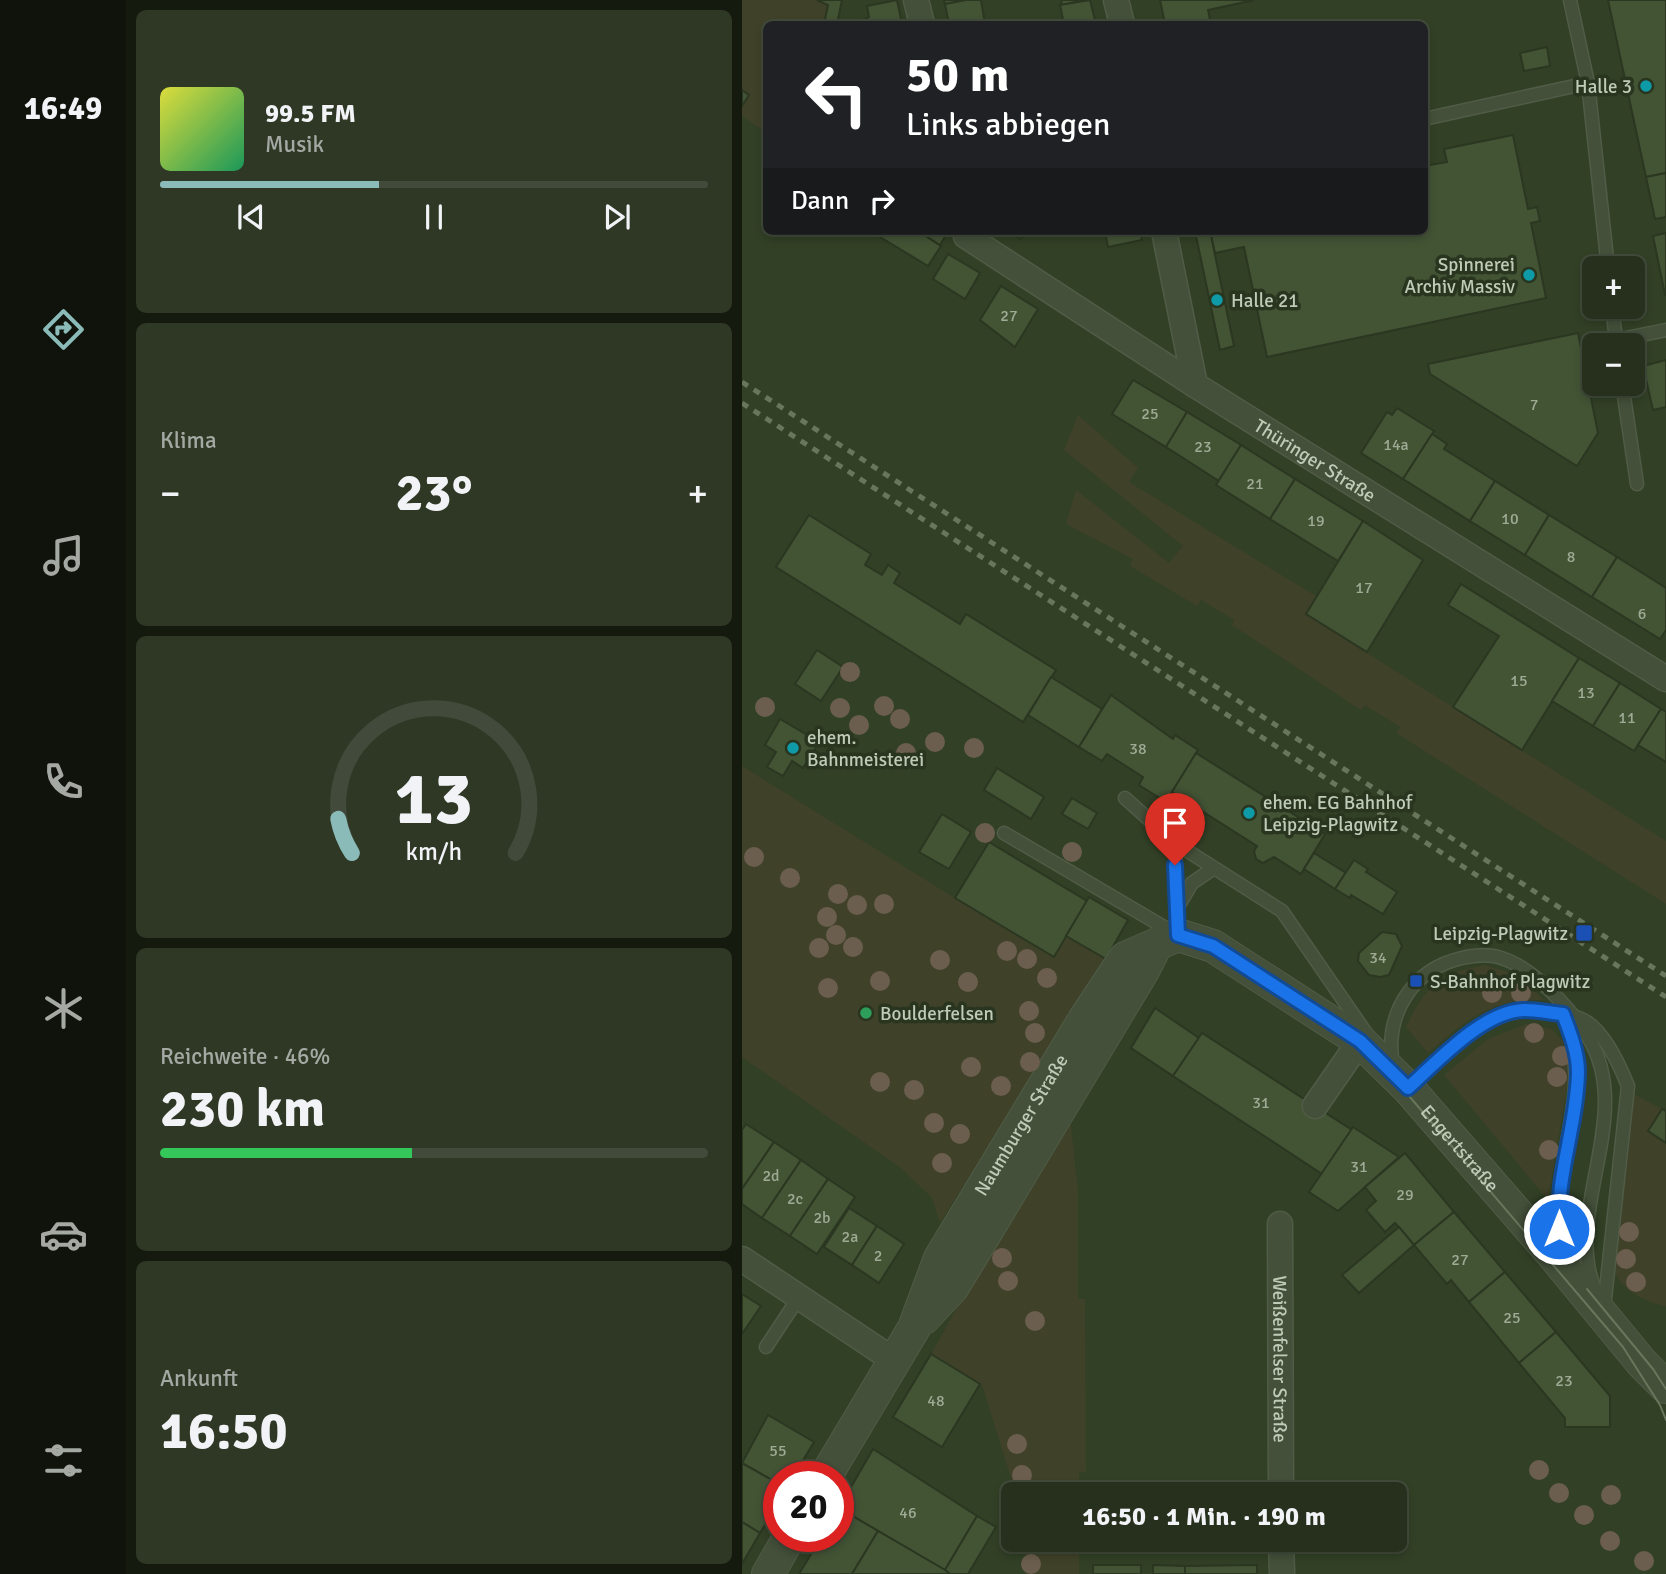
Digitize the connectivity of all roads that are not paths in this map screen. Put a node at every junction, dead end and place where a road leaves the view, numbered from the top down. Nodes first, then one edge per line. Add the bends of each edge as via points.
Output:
1 (916, 0) edge
2 (1116, 0) edge
3 (1570, 0) edge
4 (921, 21) edge
5 (1121, 21) edge
6 (1588, 83) junction
7 (1428, 118) edge
8 (967, 235) edge
9 (1165, 235) edge
10 (1607, 256) edge
11 (1666, 330) edge
12 (1645, 335) edge
13 (1195, 385) junction
14 (1624, 396) edge
15 (1637, 484) dead end
16 (1666, 679) edge
17 (1125, 798) dead end
18 (1004, 833) dead end
19 (1175, 843) junction
20 (1214, 868) junction
21 (1170, 930) junction
22 (1568, 1016) junction
23 (1360, 1041) junction
24 (1401, 1081) junction
25 (1315, 1106) dead end
26 (1280, 1224) dead end
27 (742, 1259) edge
28 (799, 1297) junction
29 (1596, 1304) junction
30 (766, 1347) dead end
31 (895, 1361) junction
32 (1666, 1387) edge
33 (835, 1461) edge
34 (1281, 1482) edge
35 (781, 1552) edge
36 (1282, 1552) edge
37 (768, 1574) edge
38 (1282, 1574) edge

1 - 4 street
2 - 5 street
3 - 6 lane
6 - 7 lane
6 - 10 lane
8 - 13 street, Thüringer Straße
9 - 13 street
11 - 12 lane
13 - 16 street, Thüringer Straße
14 - 15 lane
17 - 19 lane
18 - 21 lane
19 - 20 lane
19 - 21 lane
20 - 21 lane via 1192,883
20 - 24 lane via 1282,911
21 - 23 street, Engertstraße via 1213,946
21 - 31 street, Naumburger Straße via 952,1288 914,1328
22 - 24 lane via 1523,1010 1498,1015
22 - 24 lane via 1532,972 1502,958 1474,956 1443,962 1416,981 1396,1010 1390,1048
22 - 29 lane via 1578,1071 1558,1205 1559,1229 1568,1256
22 - 29 lane via 1588,1036 1601,1062 1606,1089 1588,1248
22 - 29 lane via 1588,1023 1616,1057 1628,1086
23 - 24 street, Engertstraße
23 - 25 street
24 - 29 street, Engertstraße
26 - 34 street, Weißenfelser Straße
27 - 28 street
28 - 30 lane
28 - 31 street
29 - 32 street, Engertstraße
31 - 33 street, Naumburger Straße
35 - 37 street
36 - 38 street

